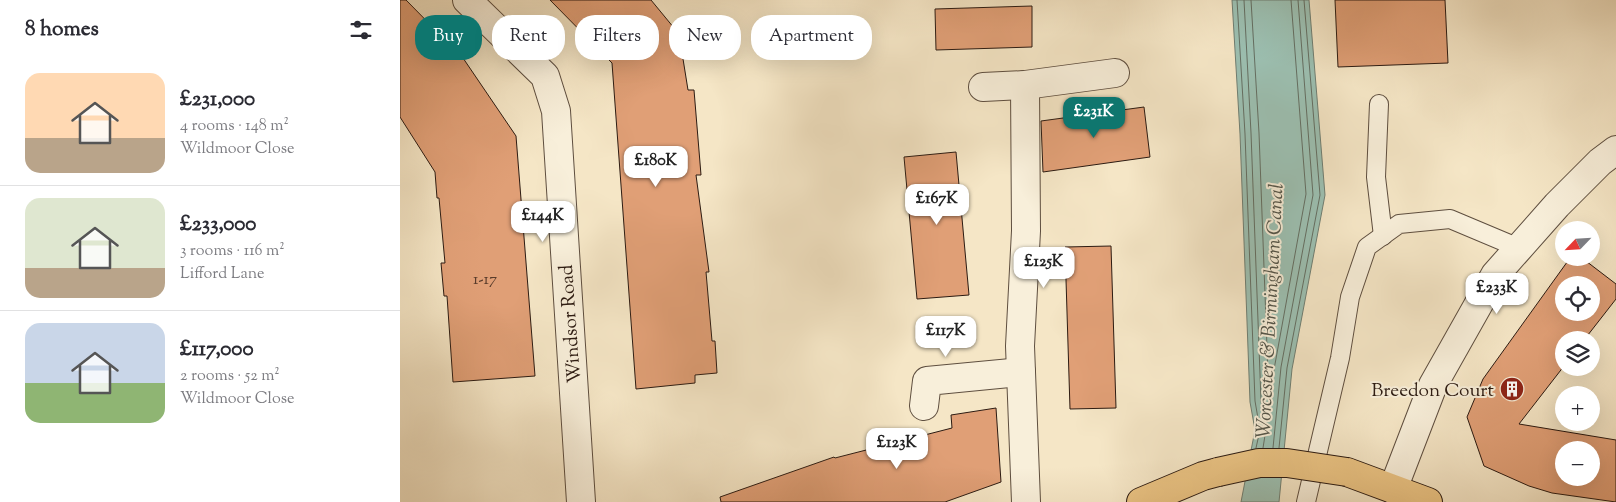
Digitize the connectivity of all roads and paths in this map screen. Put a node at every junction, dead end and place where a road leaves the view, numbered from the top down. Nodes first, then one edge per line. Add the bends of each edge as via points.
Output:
1 (467, 0) edge
2 (1114, 73) dead end
3 (1025, 85) junction
4 (983, 87) dead end
5 (1379, 104) dead end
6 (1616, 150) edge
7 (1383, 236) junction
8 (1519, 248) junction
9 (1021, 372) junction
10 (924, 406) dead end
11 (1391, 496) edge
12 (1029, 499) edge
13 (581, 502) edge
14 (1142, 502) edge
15 (1306, 502) edge
16 (1428, 502) edge

1 - 13 street, Windsor Road via 545,76 556,111
2 - 3 street
3 - 4 street
3 - 9 street via 1026,231
5 - 7 lane via 1376,177
6 - 8 street via 1563,199
7 - 8 lane via 1400,224 1450,219
7 - 15 lane via 1367,247 1350,297 1340,358
8 - 11 street via 1495,275 1433,385
9 - 10 street via 927,381
9 - 12 street
11 - 14 main road, bridge via 1348,472 1287,463 1259,463 1204,476
11 - 16 main road

